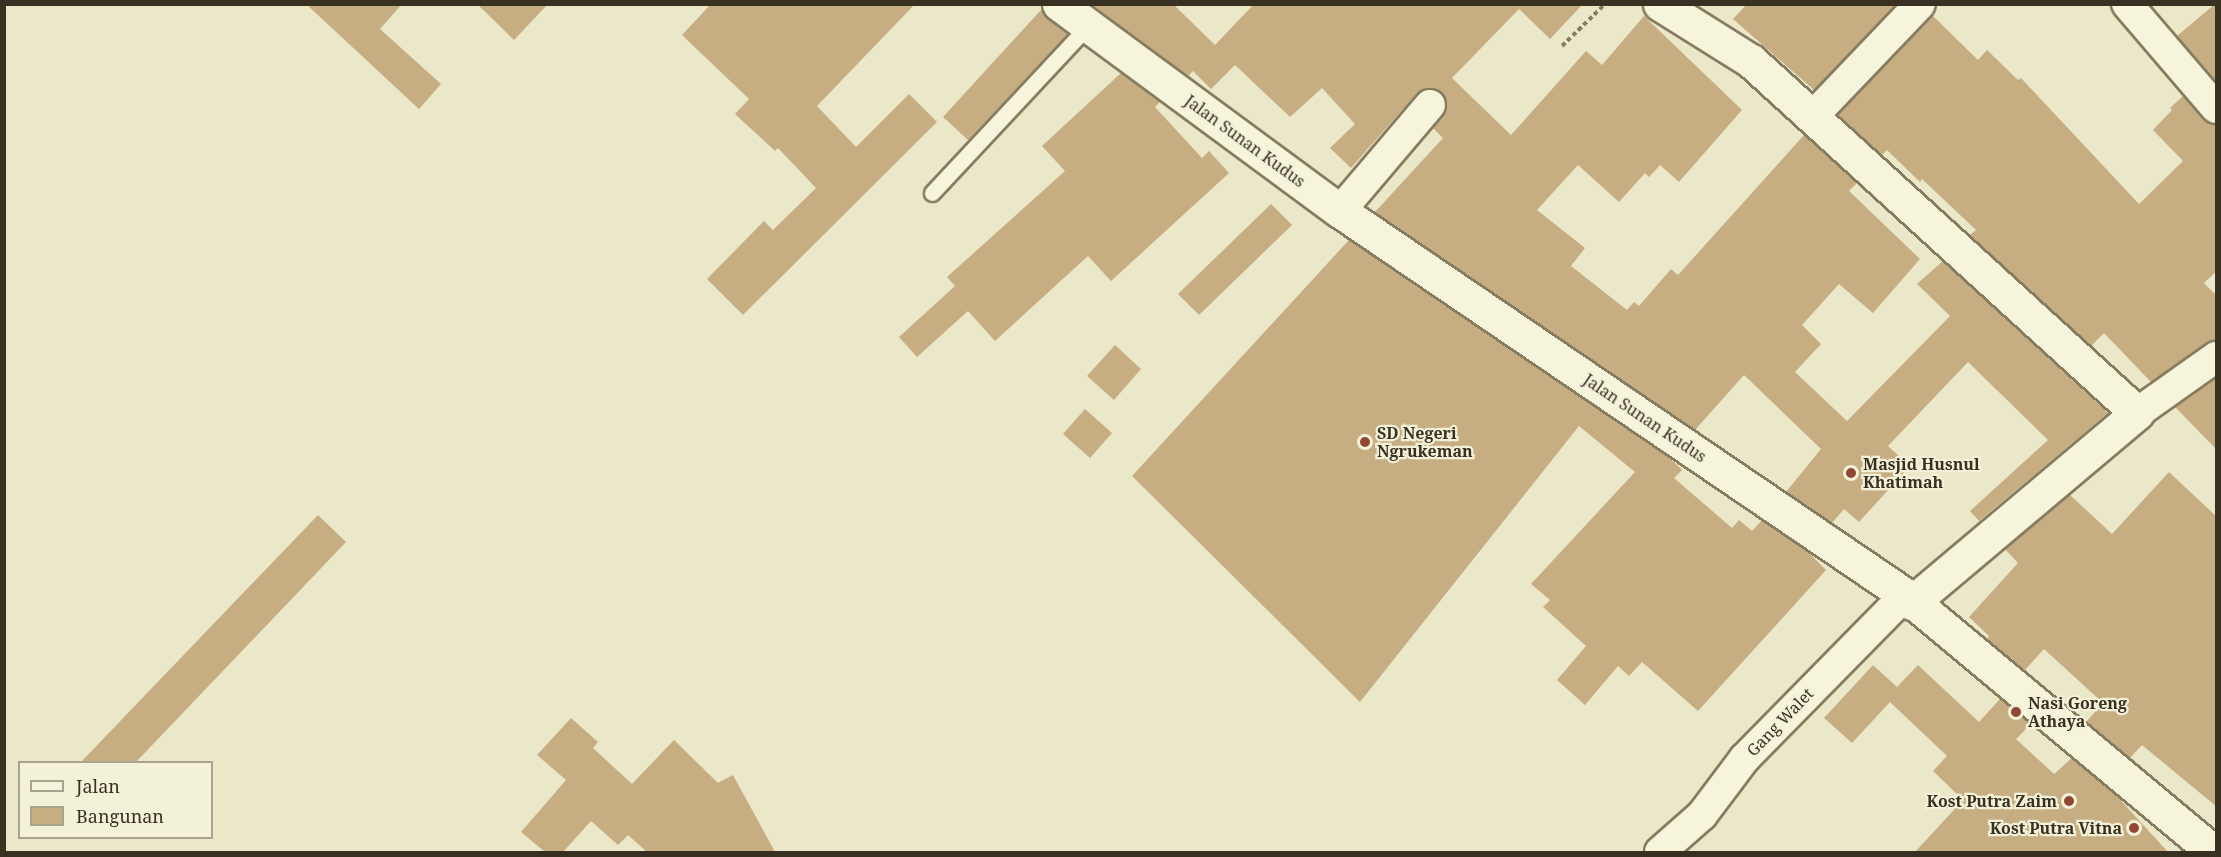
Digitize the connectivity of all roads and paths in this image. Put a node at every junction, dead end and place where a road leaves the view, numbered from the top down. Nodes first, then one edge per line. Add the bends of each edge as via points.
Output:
1 (1059, 4) edge
2 (1605, 4) edge
3 (1660, 4) edge
4 (1920, 4) edge
5 (2127, 4) edge
6 (1088, 26) junction
7 (1562, 46) dead end
8 (1430, 105) dead end
9 (2217, 108) edge
10 (1814, 115) junction
11 (932, 193) dead end
12 (1340, 210) junction
13 (2217, 357) edge
14 (2137, 413) junction
15 (1908, 599) junction
16 (1660, 852) edge
17 (2214, 852) edge

1 - 6 street, Jalan Sunan Kudus
2 - 7 path
3 - 10 street via 1751,61
4 - 10 street
5 - 9 street
6 - 11 lane
6 - 12 street, Jalan Sunan Kudus
8 - 12 street
10 - 14 street
12 - 15 street, Jalan Sunan Kudus
13 - 14 street
14 - 15 street
15 - 16 street, Gang Walet via 1745,758 1702,815
15 - 17 street, Jalan Sunan Kudus

